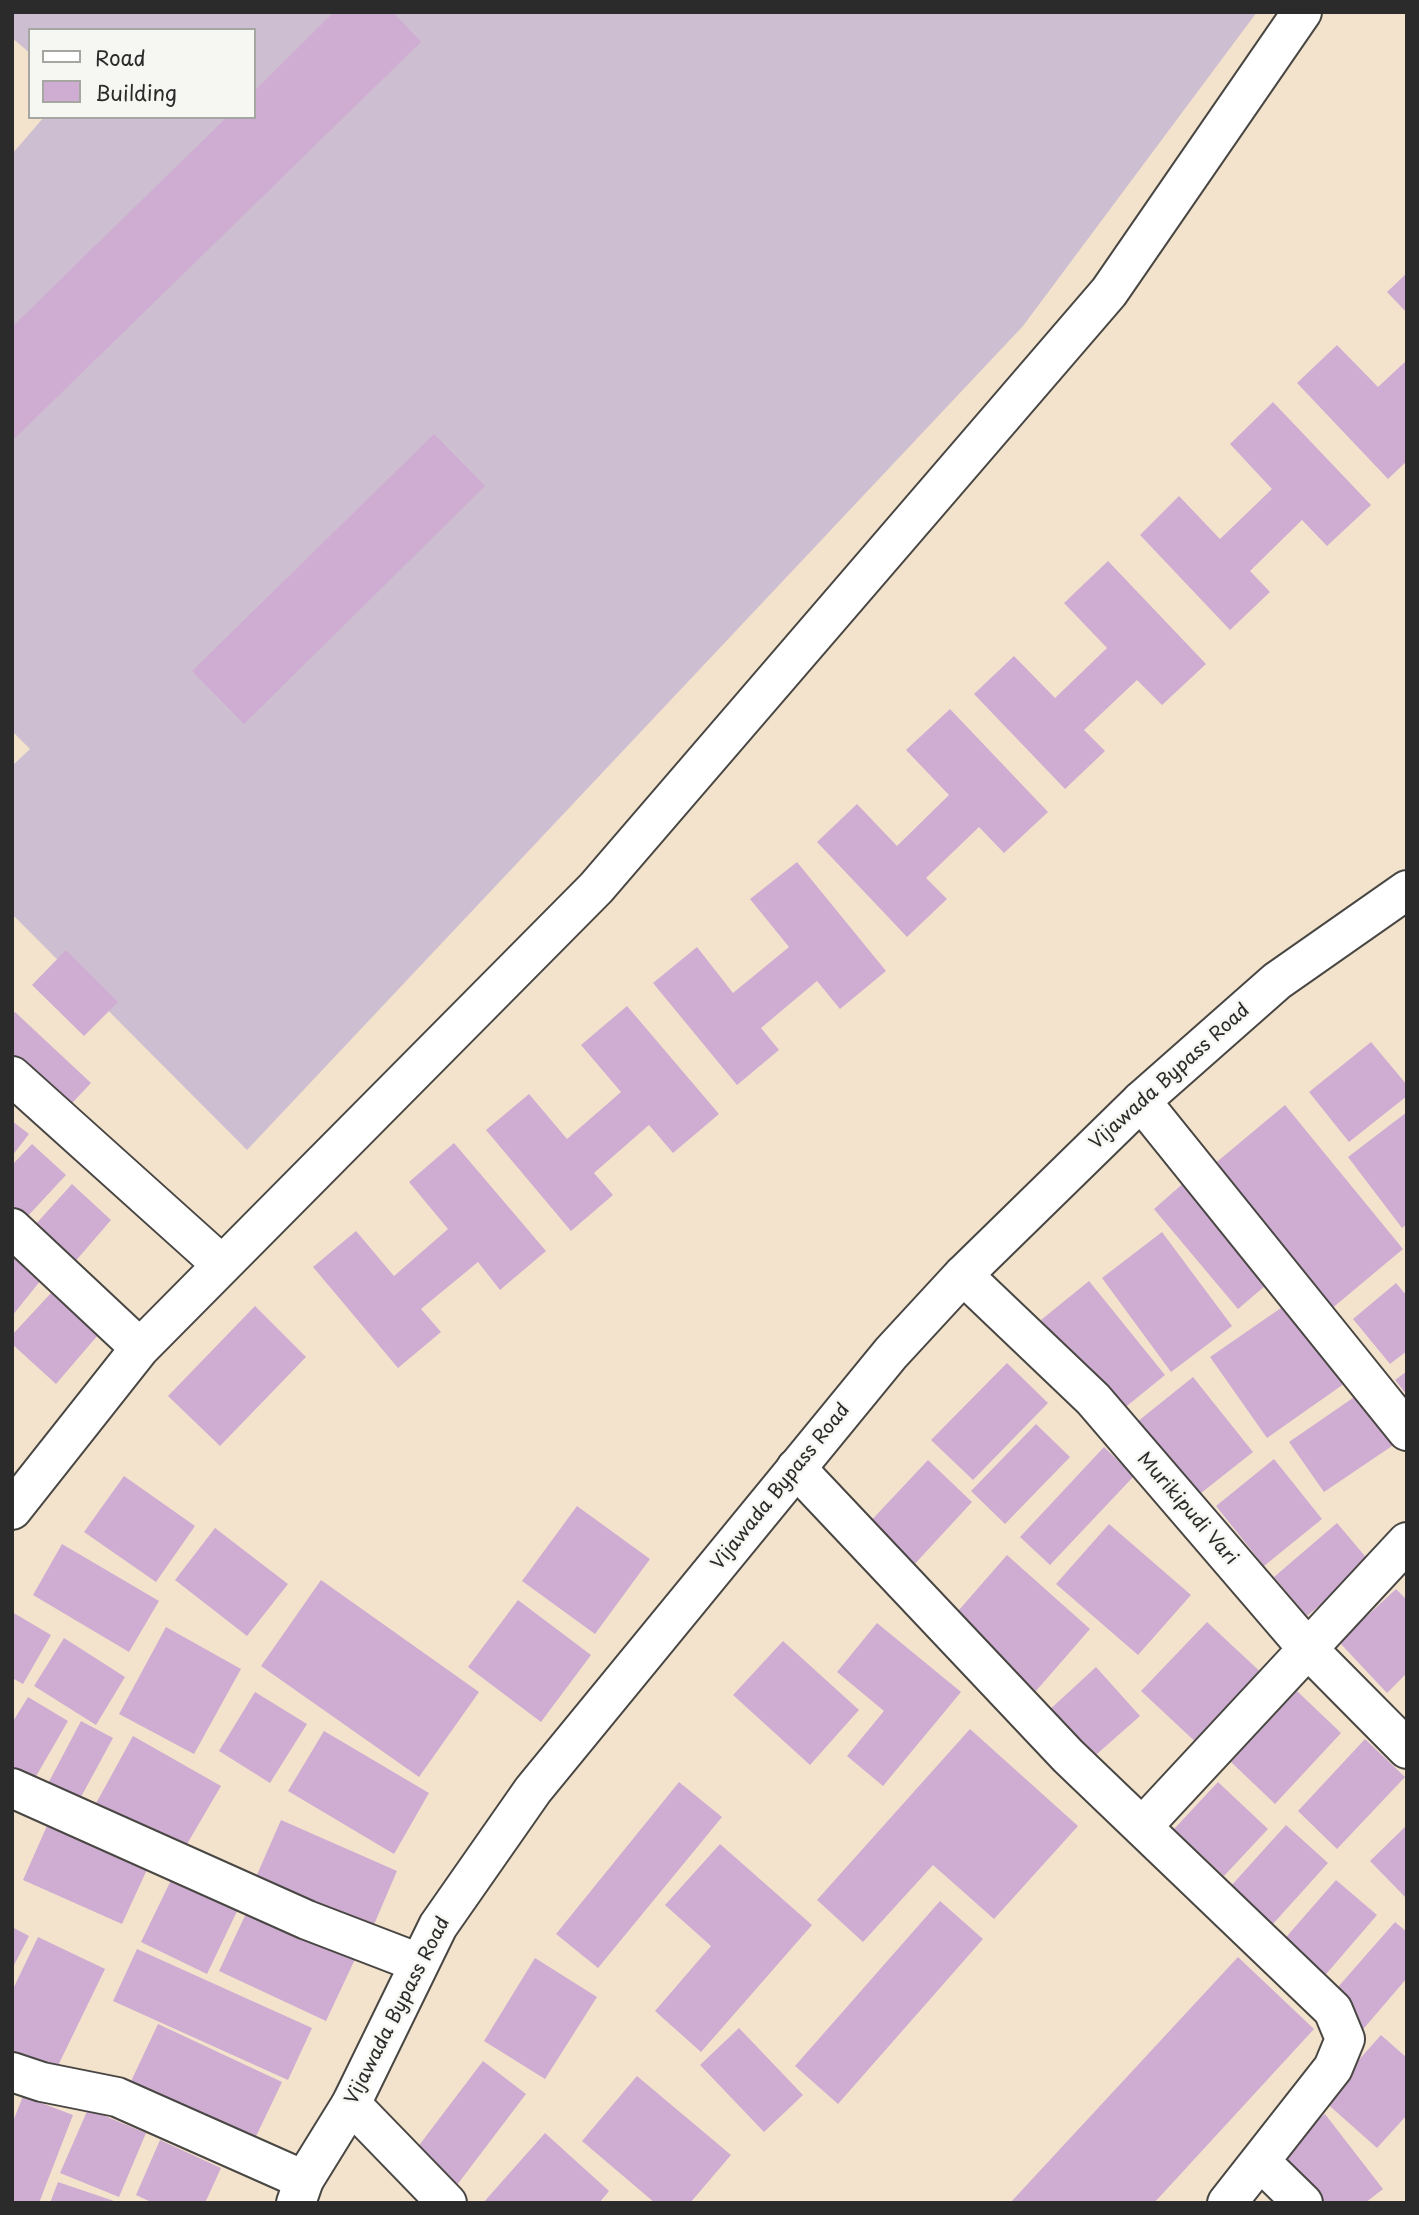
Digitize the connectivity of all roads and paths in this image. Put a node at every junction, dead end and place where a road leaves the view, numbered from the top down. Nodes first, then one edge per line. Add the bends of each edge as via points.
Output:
1 (1303, 12) edge
2 (1407, 890) edge
3 (12, 1076) edge
4 (1141, 1101) junction
5 (12, 1228) edge
6 (221, 1264) junction
7 (962, 1275) junction
8 (139, 1348) junction
9 (1407, 1431) edge
10 (796, 1468) junction
11 (17, 1497) edge
12 (1407, 1542) edge
13 (1307, 1648) junction
14 (1407, 1749) edge
15 (12, 1788) edge
16 (1142, 1827) junction
17 (419, 1963) junction
18 (12, 2072) edge
19 (351, 2104) junction
20 (1260, 2161) junction
21 (300, 2192) edge
22 (447, 2203) edge
23 (1227, 2203) edge
24 (1303, 2203) edge

1 - 6 street via 1109,292 596,888
2 - 4 street, Vijawada Bypass Road via 1277,981
3 - 6 street
4 - 7 street, Vijawada Bypass Road
4 - 9 street
5 - 8 street
6 - 8 street
7 - 10 street, Vijawada Bypass Road
7 - 13 street, Murikipudi Vari via 1093,1399
8 - 11 street
10 - 16 street via 1068,1756
10 - 17 street, Vijawada Bypass Road via 533,1790 438,1926
12 - 13 street
13 - 14 street, Murikipudi Vari
13 - 16 street
15 - 17 street via 307,1920
16 - 20 street via 1333,2010 1345,2039 1333,2068
17 - 19 street, Vijawada Bypass Road
18 - 21 street via 117,2096
19 - 21 street, Vijawada Bypass Road
19 - 22 street
20 - 23 street
20 - 24 street

